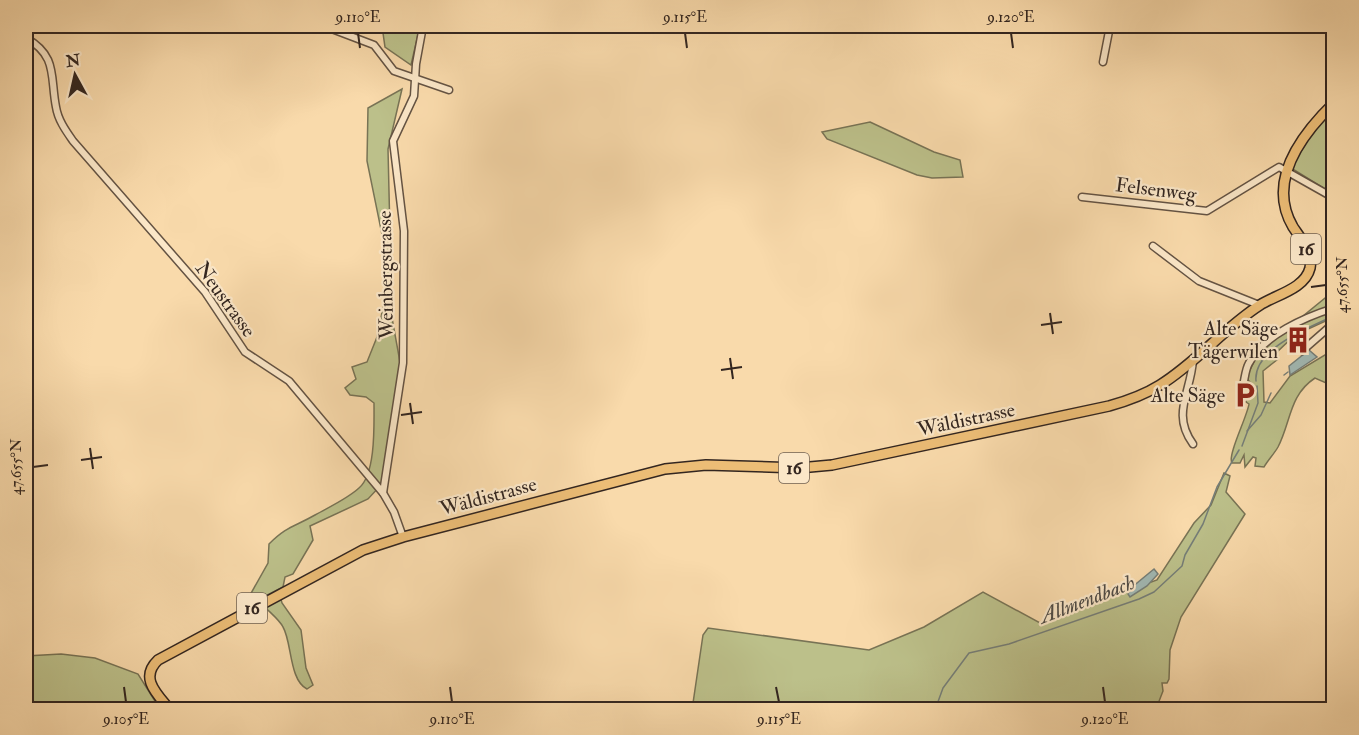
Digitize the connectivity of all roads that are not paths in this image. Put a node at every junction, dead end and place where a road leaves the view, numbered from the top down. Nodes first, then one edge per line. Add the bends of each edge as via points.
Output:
1 (324, 26) edge
2 (423, 26) edge
3 (1110, 26) edge
4 (26, 38) edge
5 (1103, 62) dead end
6 (415, 78) junction
7 (449, 90) dead end
8 (1334, 102) edge
9 (1286, 170) junction
10 (1082, 197) dead end
11 (1334, 198) edge
12 (1153, 246) dead end
13 (1259, 305) junction
14 (1334, 308) edge
15 (1334, 322) edge
16 (1302, 351) dead end
17 (1193, 360) junction
18 (1244, 381) dead end
19 (1193, 444) dead end
20 (381, 491) junction
21 (404, 537) junction
22 (170, 710) edge

1 - 6 street via 374,45 394,71
2 - 6 street, Weinbergstrasse
3 - 5 street
4 - 20 street, Neustrasse via 47,58 54,74 56,107 73,141 205,292 245,352 289,381
6 - 7 street
6 - 20 street, Weinbergstrasse via 413,100 393,141 404,231 403,363
8 - 9 main road, Wäldistrasse / 16 via 1298,146
9 - 10 street, Felsenweg via 1274,169 1207,211
9 - 11 street
9 - 13 main road, Wäldistrasse / 16 via 1283,201 1309,256 1310,267 1301,282
12 - 13 street via 1199,281
13 - 17 main road, Wäldistrasse / 16
14 - 18 street via 1288,327 1274,338 1248,364
15 - 16 street
17 - 19 street via 1181,414
17 - 21 main road, Wäldistrasse / 16 via 1148,392 1098,408 842,463 799,468 706,465 665,469
20 - 21 street, Neustrasse
21 - 22 main road, 16 via 328,566 158,660 150,670 149,680

